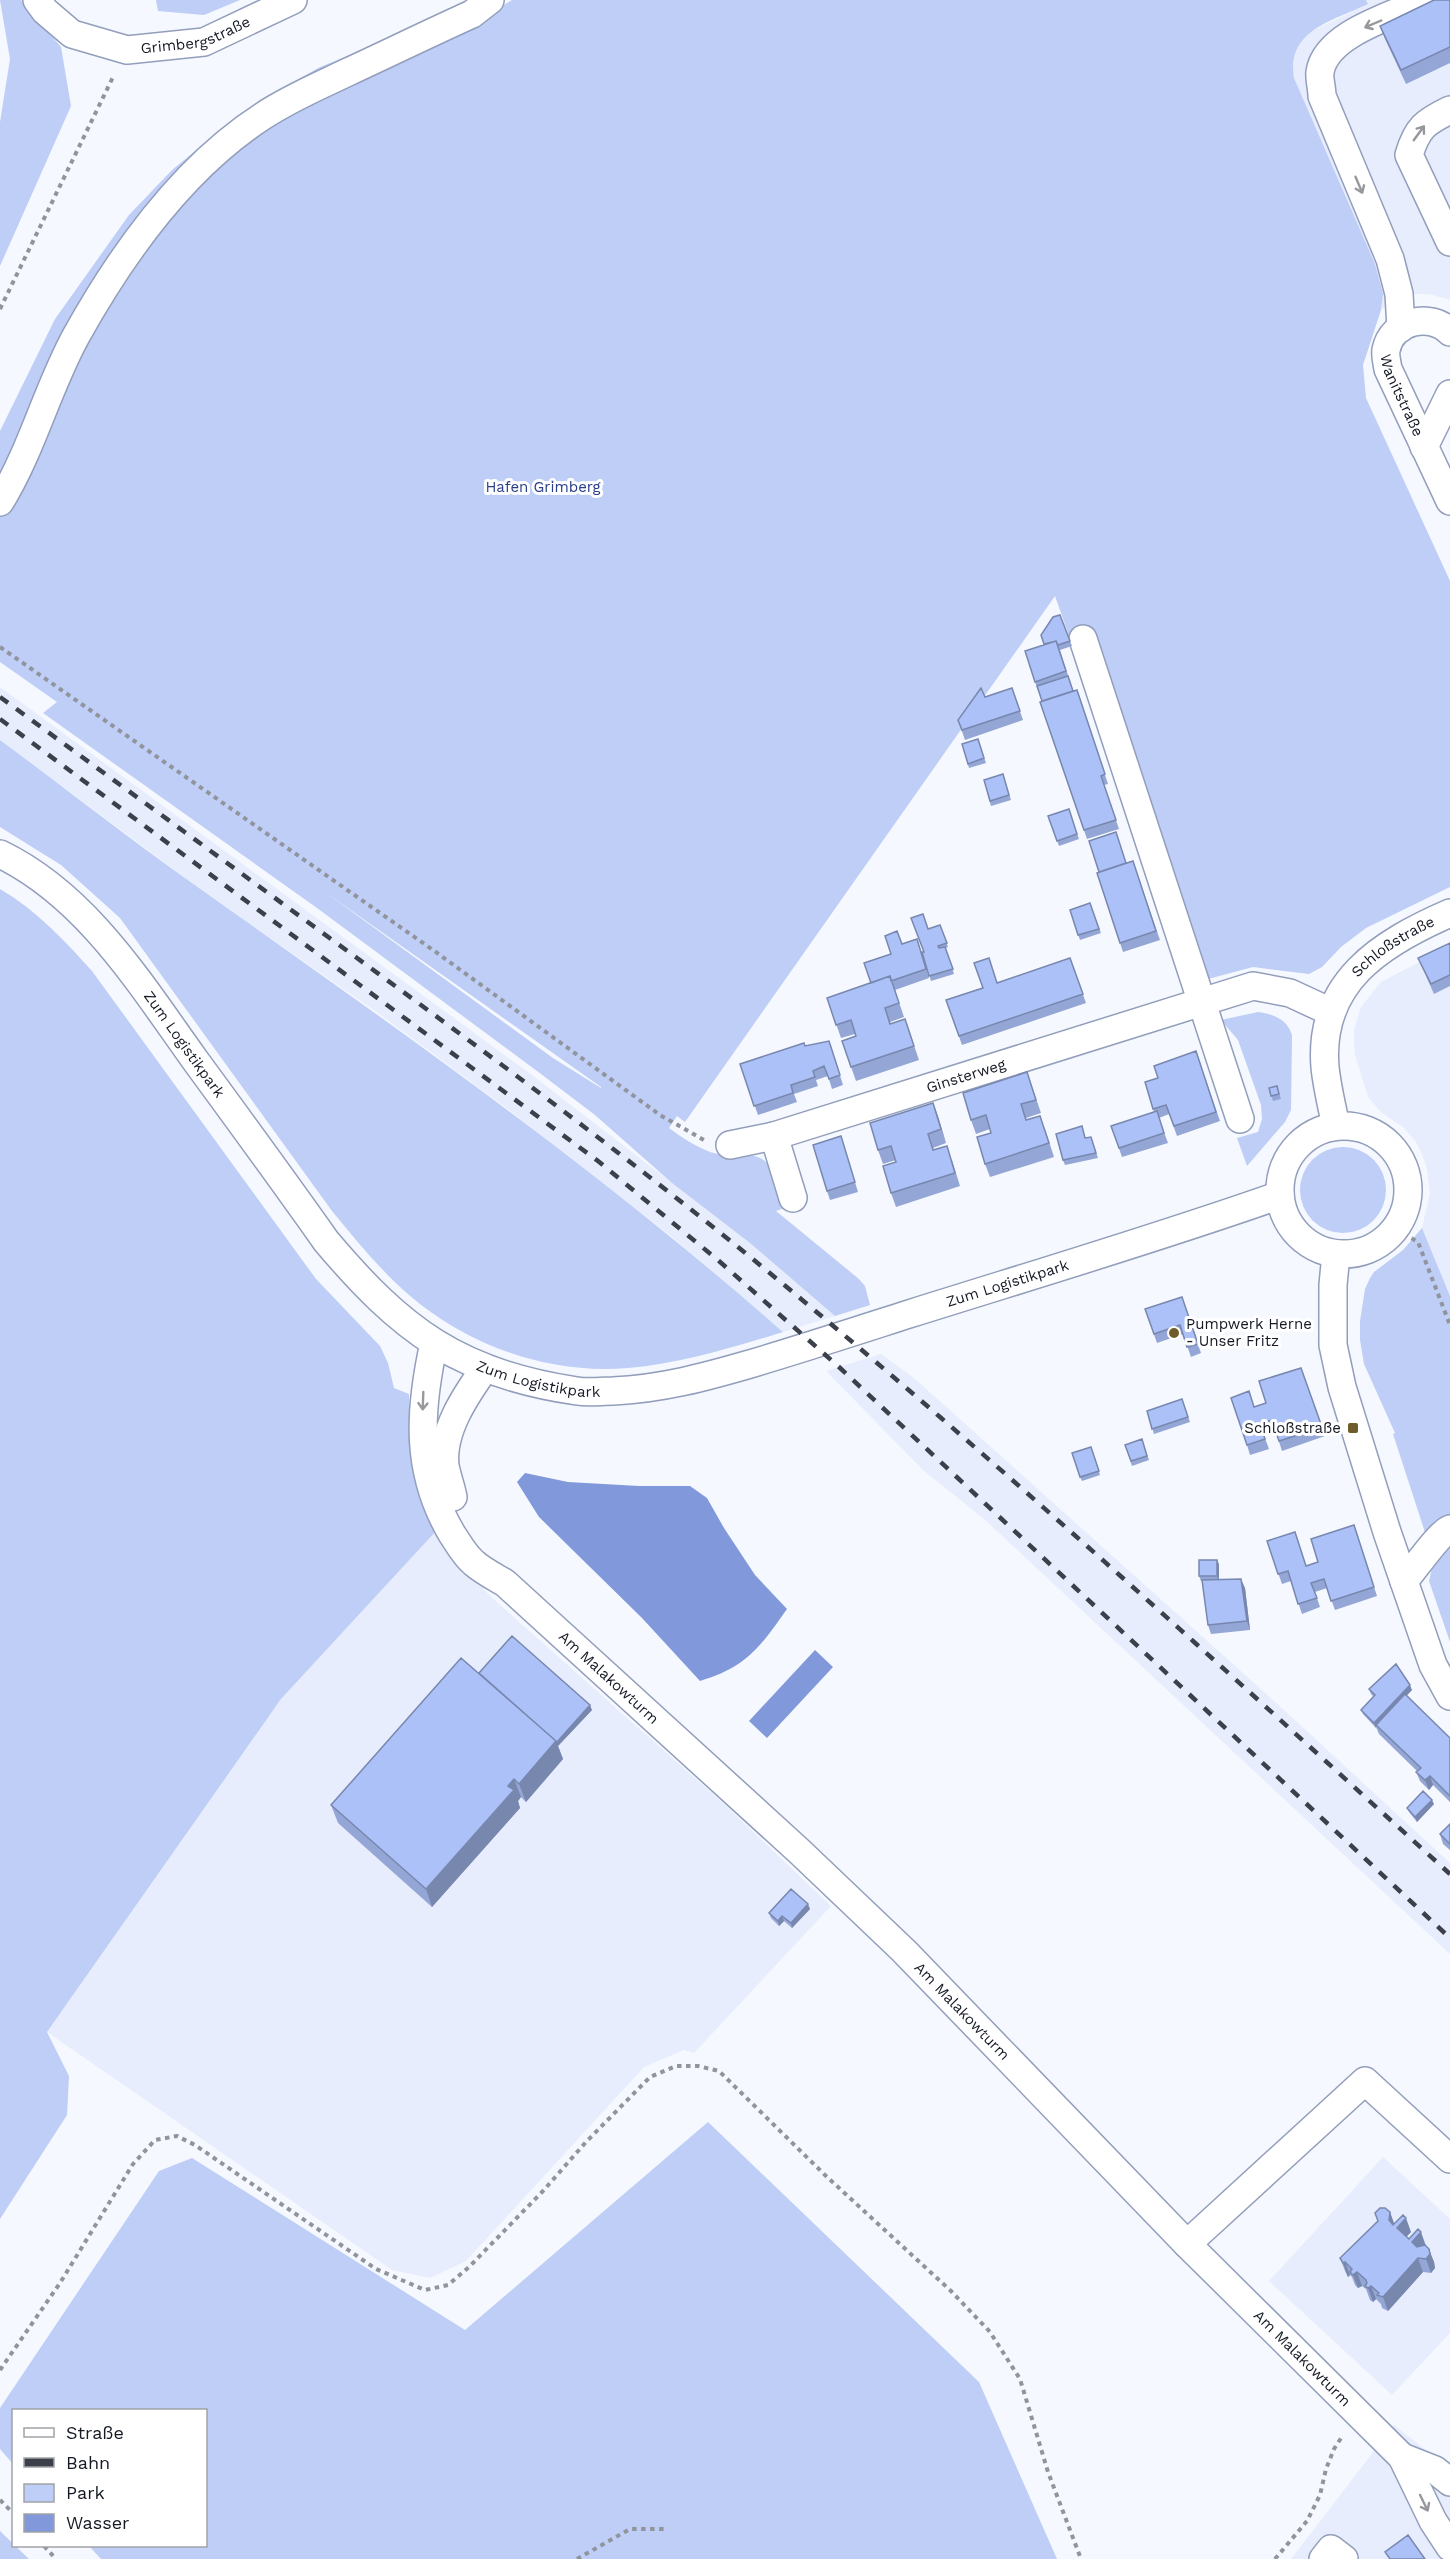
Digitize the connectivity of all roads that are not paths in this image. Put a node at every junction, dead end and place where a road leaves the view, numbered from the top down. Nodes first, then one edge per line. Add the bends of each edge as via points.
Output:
1 (37, 0) edge
2 (293, 0) edge
3 (490, 0) edge
4 (1426, 0) edge
5 (1450, 110) edge
6 (1450, 242) edge
7 (1401, 328) junction
8 (1450, 332) edge
9 (1450, 394) edge
10 (1424, 447) junction
11 (1450, 501) edge
12 (0, 502) edge
13 (1083, 639) dead end
14 (0, 854) edge
15 (1450, 913) edge
16 (1202, 1001) junction
17 (1331, 1012) junction
18 (1240, 1119) dead end
19 (1336, 1126) junction
20 (774, 1136) junction
21 (730, 1144) dead end
22 (1280, 1195) junction
23 (793, 1198) dead end
24 (1336, 1254) junction
25 (434, 1343) junction
26 (485, 1368) junction
27 (1450, 1529) edge
28 (1404, 1581) junction
29 (505, 1583) junction
30 (1450, 1696) edge
31 (1450, 2159) edge
32 (1187, 2244) junction
33 (1402, 2457) junction
34 (1450, 2482) edge
35 (1450, 2547) edge
36 (1323, 2559) edge
37 (1344, 2559) edge

1 - 2 street, Grimbergstraße via 72,34 127,50 204,42
3 - 12 street via 472,14 263,116 203,164 150,223 96,303 75,339
4 -> 7 street via 1345,36 1330,51 1320,72 1322,96 1390,259 1399,294
6 -> 5 street via 1409,155 1415,135 1429,120
7 - 8 street, Wanitstraße via 1416,320 1429,320
7 - 10 street, Wanitstraße via 1390,339 1386,351 1388,369
9 - 10 street, Wanitstraße
10 - 11 street, Wanitstraße
13 - 16 street
14 - 25 street, Zum Logistikpark via 59,893 109,944 326,1241 405,1324
15 - 17 street, Schloßstraße via 1412,929 1378,951 1350,977
16 - 17 street, Ginsterweg via 1253,986 1290,993
16 - 18 street
16 - 20 street, Ginsterweg
17 - 19 street, Schloßstraße via 1325,1068
19 - 22 street via 1320,1130 1294,1150 1281,1179
19 - 24 street via 1369,1130 1383,1139 1404,1165 1409,1198 1396,1229 1384,1241 1369,1250
20 - 21 street, Ginsterweg
20 - 23 street
22 - 24 street via 1292,1228 1304,1241
22 - 26 street, Zum Logistikpark via 685,1382 633,1390 580,1392
24 - 28 street via 1333,1346 1353,1428
25 - 26 street, Zum Logistikpark
25 -> 29 street, Am Malakowturm via 424,1388 422,1435 429,1478 441,1516 462,1548 473,1563
26 - 29 street, Am Malakowturm via 468,1393 447,1439 445,1465 453,1499 465,1523
27 - 28 street via 1443,1532
28 - 30 street via 1433,1665
29 - 32 street, Am Malakowturm via 904,1951
31 - 32 street via 1365,2081
32 - 33 street, Am Malakowturm
33 - 34 street via 1435,2470
33 -> 35 street
36 - 37 street via 1331,2549

